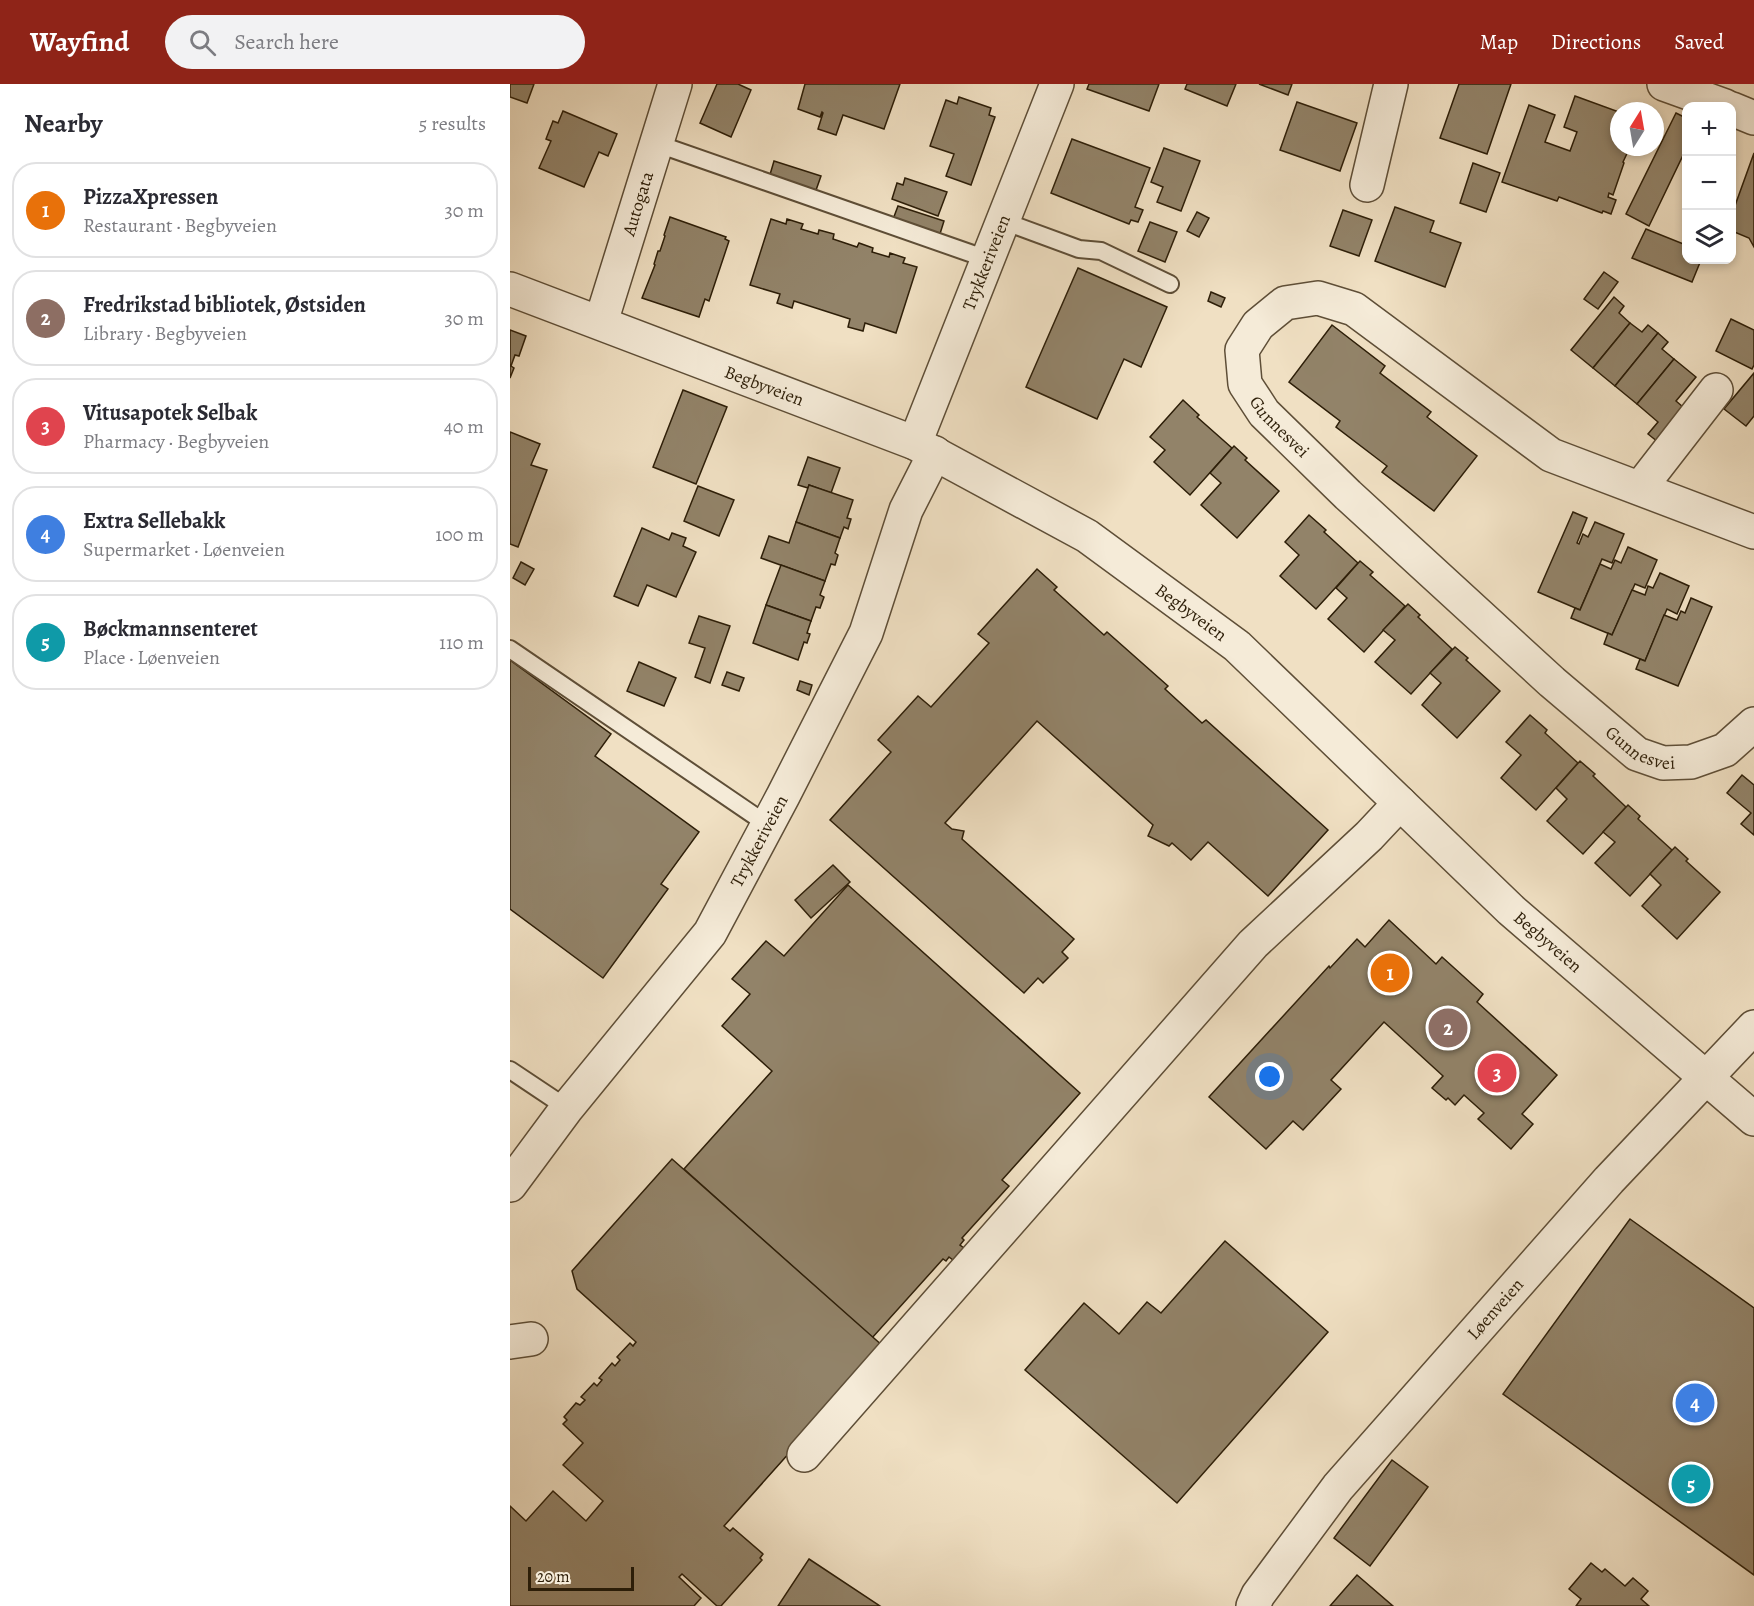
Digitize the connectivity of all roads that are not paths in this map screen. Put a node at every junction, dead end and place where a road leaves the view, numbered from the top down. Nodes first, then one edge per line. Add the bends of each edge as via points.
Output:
1 (675, 84) edge
2 (1057, 84) edge
3 (1390, 84) edge
4 (1674, 86) edge
5 (1715, 102) edge
6 (1736, 111) edge
7 (1754, 117) edge
8 (656, 143) junction
9 (1367, 185) dead end
10 (1003, 221) junction
11 (987, 260) junction
12 (1170, 284) dead end
13 (510, 289) edge
14 (601, 322) junction
15 (1716, 390) dead end
16 (925, 448) junction
17 (1640, 488) junction
18 (1754, 532) edge
19 (510, 649) edge
20 (1754, 724) edge
21 (1400, 803) junction
22 (768, 825) junction
23 (1754, 1027) edge
24 (510, 1070) edge
25 (1706, 1078) junction
26 (567, 1108) junction
27 (1754, 1119) edge
28 (510, 1185) edge
29 (804, 1455) dead end
30 (1253, 1606) edge

1 - 8 street, Autogata
2 - 10 street, Trykkeriveien
3 - 9 street
4 - 5 street
6 - 7 street
8 - 11 lane
8 - 14 street, Autogata
10 - 11 street, Trykkeriveien
10 - 12 lane via 1079,249 1101,251
11 - 16 street, Trykkeriveien
13 - 14 street, Begbyveien
14 - 16 street, Begbyveien
15 - 17 street
16 - 21 street, Begbyveien via 1087,536 1237,646
16 - 22 street, Trykkeriveien via 866,633
17 - 18 street, Gunnesvei
17 - 20 street, Gunnesvei via 1551,455 1354,309 1318,298 1285,303 1258,325 1242,350 1245,384 1264,413 1543,675 1636,754 1664,763 1691,762 1725,750
19 - 22 lane
21 - 25 street, Begbyveien via 1511,910
21 - 29 street via 1253,944
22 - 26 street, Trykkeriveien via 710,933
23 - 25 street, Løenveien
24 - 26 lane
25 - 27 street, Begbyveien
25 - 30 street, Løenveien via 1609,1180 1338,1487
26 - 28 street, Trykkeriveien

